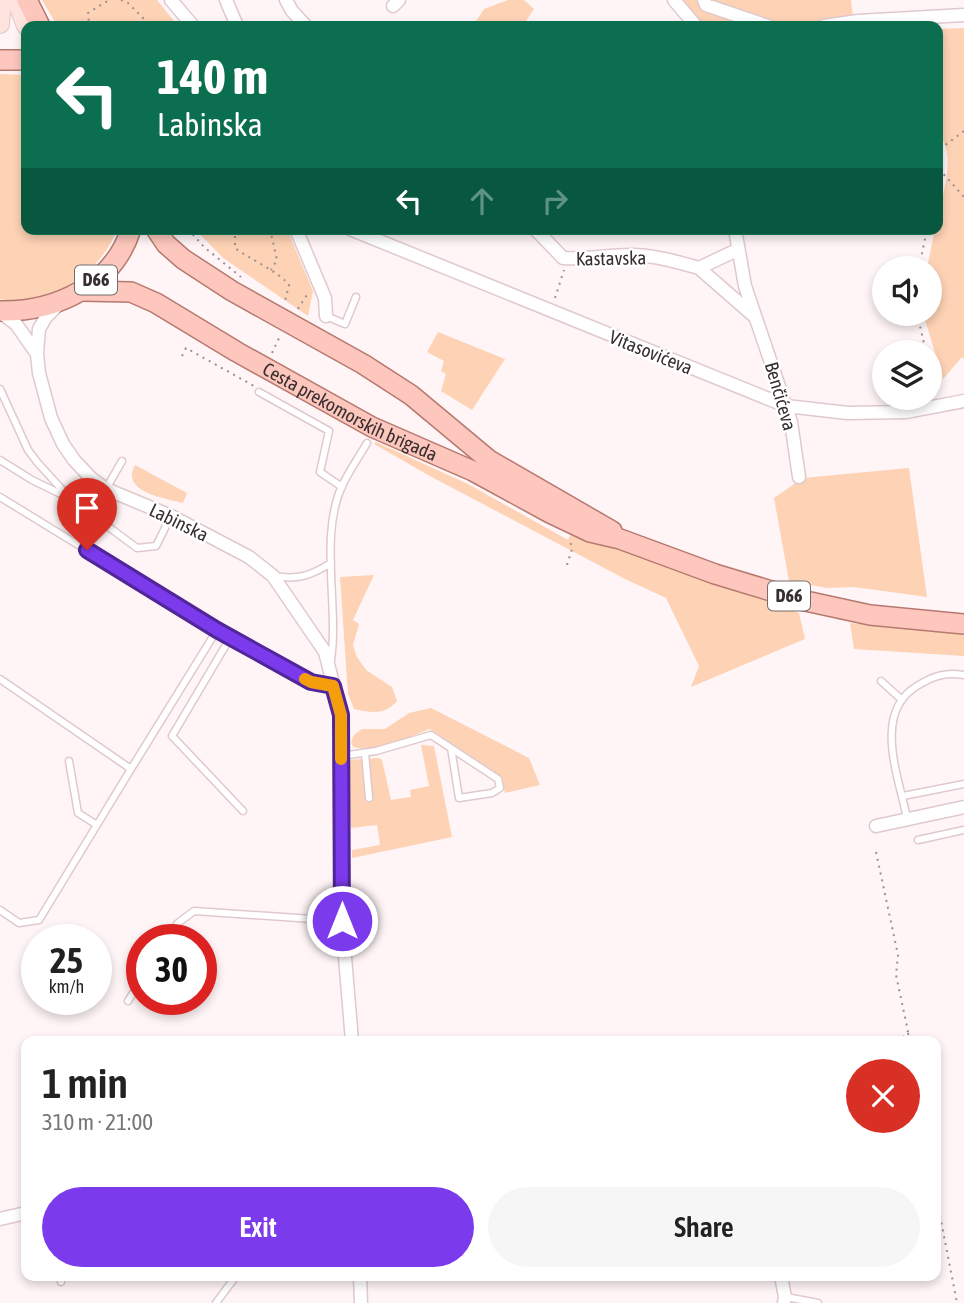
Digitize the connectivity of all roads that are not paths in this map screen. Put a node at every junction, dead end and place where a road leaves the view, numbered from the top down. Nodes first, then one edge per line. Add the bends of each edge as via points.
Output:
1 (2, 0) edge
2 (16, 0) edge
3 (27, 0) edge
4 (171, 0) edge
5 (226, 0) edge
6 (286, 0) edge
7 (674, 0) edge
8 (705, 3) edge
9 (964, 15) edge
10 (24, 21) edge
11 (38, 21) edge
12 (189, 21) edge
13 (235, 21) edge
14 (301, 21) edge
15 (692, 21) edge
16 (696, 21) edge
17 (754, 21) edge
18 (873, 21) edge
19 (0, 24) edge
20 (0, 60) edge
21 (21, 60) edge
22 (128, 235) edge
23 (160, 235) edge
24 (177, 235) edge
25 (298, 235) edge
26 (366, 235) edge
27 (539, 235) edge
28 (736, 235) edge
29 (737, 250) junction
30 (699, 268) junction
31 (211, 277) junction
32 (82, 291) junction
33 (356, 297) dead end
34 (62, 302) junction
35 (0, 311) edge
36 (326, 316) joint
37 (756, 317) junction
38 (37, 354) junction
39 (0, 389) edge
40 (259, 392) road end
41 (964, 401) edge
42 (786, 407) junction
43 (367, 443) dead end
44 (0, 460) edge
45 (122, 461) dead end
46 (799, 477) dead end
47 (342, 487) junction
48 (106, 489) junction
49 (0, 497) edge
50 (71, 499) junction
51 (171, 516) junction
52 (621, 538) junction
53 (331, 563) junction
54 (273, 576) junction
55 (964, 624) edge
56 (217, 630) junction
57 (230, 638) junction
58 (330, 668) junction
59 (964, 675) edge
60 (0, 679) edge
61 (881, 681) dead end
62 (333, 686) junction
63 (902, 700) junction
64 (451, 748) junction
65 (365, 753) junction
66 (341, 755) junction
67 (69, 761) dead end
68 (131, 769) junction
69 (964, 784) edge
70 (903, 796) junction
71 (369, 798) dead end
72 (964, 807) edge
73 (243, 811) dead end
74 (907, 819) junction
75 (97, 825) junction
76 (876, 826) dead end
77 (964, 830) edge
78 (918, 840) dead end
79 (0, 910) edge
80 (342, 921) junction
81 (177, 924) edge
82 (352, 1036) edge
83 (21, 1214) edge
84 (1, 1216) edge
85 (232, 1281) edge
86 (359, 1281) edge
87 (782, 1281) edge
88 (785, 1300) edge
89 (216, 1303) edge
90 (361, 1303) edge
91 (818, 1303) edge

1 - 19 main road
2 - 10 main road
3 - 11 main road
4 - 12 street
5 - 13 street
6 - 14 street
7 - 15 street
8 - 16 street
8 - 17 street
9 - 18 street
20 - 21 main road
22 - 32 main road, D66 via 117,257
23 - 31 main road, D66 via 183,259
24 - 31 main road
25 - 36 street via 325,298
26 - 42 street, Vitasovićeva
27 - 30 street, Kastavska via 567,259 633,255
28 - 29 street, Benčićeva
29 - 30 street
29 - 37 street, Benčićeva
30 - 37 street
31 - 52 main road, Cesta prekomorskih brigada / D66 via 363,364 411,395 489,460
32 - 34 main road, D66
32 - 52 main road, Cesta prekomorskih brigada / D66 via 131,292 156,303 372,427 473,471 590,532
33 - 36 lane via 345,324
34 - 35 main road, D66
34 - 38 street, Labinska via 39,329
35 - 38 street, Labinska via 16,324
37 - 42 street, Benčićeva
38 - 48 street, Labinska via 38,373 63,444
39 - 50 lane via 28,450
40 - 47 lane via 329,431 320,472
41 - 42 street, Vitasovićeva via 906,412
42 - 46 street, Benčićeva
43 - 47 lane
44 - 50 lane
45 - 48 lane
47 - 53 lane
48 - 51 street, Labinska
49 - 56 lane
50 - 51 lane via 137,548 156,546
51 - 54 street, Labinska via 248,557
52 - 55 main road, Cesta prekomorskih brigada / D66 via 801,600 870,615
53 - 54 lane via 293,579
53 - 58 lane via 334,639
54 - 58 street, Labinska via 325,652
56 - 57 lane
56 - 68 lane
57 - 62 lane via 311,682
57 - 73 lane via 172,736
58 - 62 street, Labinska
59 - 63 lane via 933,676
60 - 68 lane
61 - 63 lane
62 - 66 street, Labinska via 341,715
63 - 70 lane via 890,727
64 - 64 lane via 498,779 499,788 459,798
64 - 65 lane via 431,735
65 - 66 lane
65 - 71 lane
66 - 80 street, Labinska
67 - 75 lane via 78,813
68 - 75 lane
69 - 70 lane
70 - 74 lane
72 - 74 street
74 - 76 street
75 - 79 lane via 39,920 19,923
77 - 78 lane
80 - 81 lane via 194,911
80 - 82 street, Labinska
83 - 84 street
85 - 89 lane
86 - 90 street
87 - 88 street
88 - 91 lane

